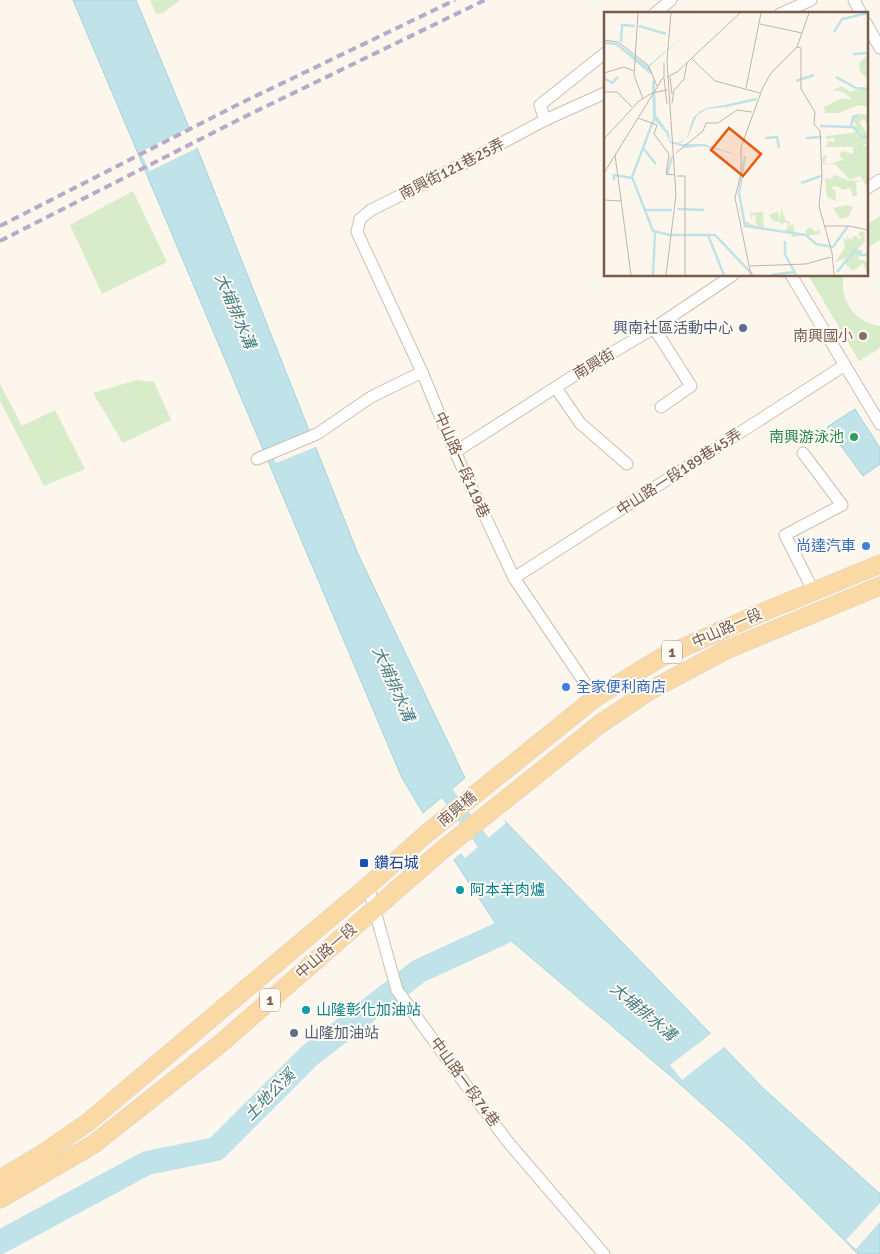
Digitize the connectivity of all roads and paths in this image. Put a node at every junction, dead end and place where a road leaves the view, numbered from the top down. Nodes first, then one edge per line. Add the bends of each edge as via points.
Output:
1 (671, 0) edge
2 (811, 0) edge
3 (854, 0) edge
4 (656, 12) edge
5 (784, 12) edge
6 (860, 12) edge
7 (868, 27) edge
8 (880, 48) edge
9 (604, 54) edge
10 (604, 93) edge
11 (545, 120) junction
12 (880, 180) edge
13 (868, 188) edge
14 (360, 219) joint
15 (731, 276) edge
16 (792, 276) edge
17 (654, 328) junction
18 (845, 365) junction
19 (422, 372) junction
20 (556, 388) junction
21 (661, 407) dead end
22 (880, 424) edge
23 (455, 452) junction
24 (802, 453) dead end
25 (260, 458) dead end
26 (627, 464) dead end
27 (880, 564) edge
28 (514, 578) junction
29 (880, 586) edge
30 (814, 592) junction
31 (595, 698) junction
32 (488, 783) joint
33 (502, 802) joint
34 (426, 834) joint
35 (441, 851) joint
36 (368, 886) junction
37 (376, 908) junction
38 (0, 1178) edge
39 (0, 1199) edge
40 (604, 1254) edge

1 - 4 street
2 - 5 street
3 - 6 street
7 - 8 street
9 - 11 street via 540,106
10 - 11 street, 南興街121巷25弄
11 - 14 street, 南興街121巷25弄 via 371,210
12 - 13 street
14 - 19 street, 中山路一段119巷 via 357,232
15 - 17 street, 南興街
16 - 18 street
17 - 20 street, 南興街
17 - 21 street via 691,386
18 - 22 street
18 - 28 street, 中山路一段189巷45弄
19 - 23 street, 中山路一段119巷
19 - 25 street via 371,397 317,434
20 - 23 street, 南興街
20 - 26 street via 580,423
23 - 28 street, 中山路一段119巷
24 - 30 street via 842,505 785,535
27 - 30 main road, 中山路一段 / 1
28 - 31 street, 中山路一段119巷
29 - 33 main road, 中山路一段 / 1 via 726,650 649,692 600,724
30 - 31 main road, 中山路一段 / 1 via 662,657
31 - 32 main road, 中山路一段 / 1
32 - 34 main road, 南興橋 / 1
33 - 35 main road, 南興橋 / 1
34 - 36 main road, 中山路一段 / 1
35 - 37 main road, 中山路一段 / 1
36 - 37 street, 中山路一段74巷
36 - 38 main road, 中山路一段 / 1 via 87,1123
37 - 39 main road, 中山路一段 / 1 via 220,1044 94,1144
37 - 40 street, 中山路一段74巷 via 398,990 503,1135

